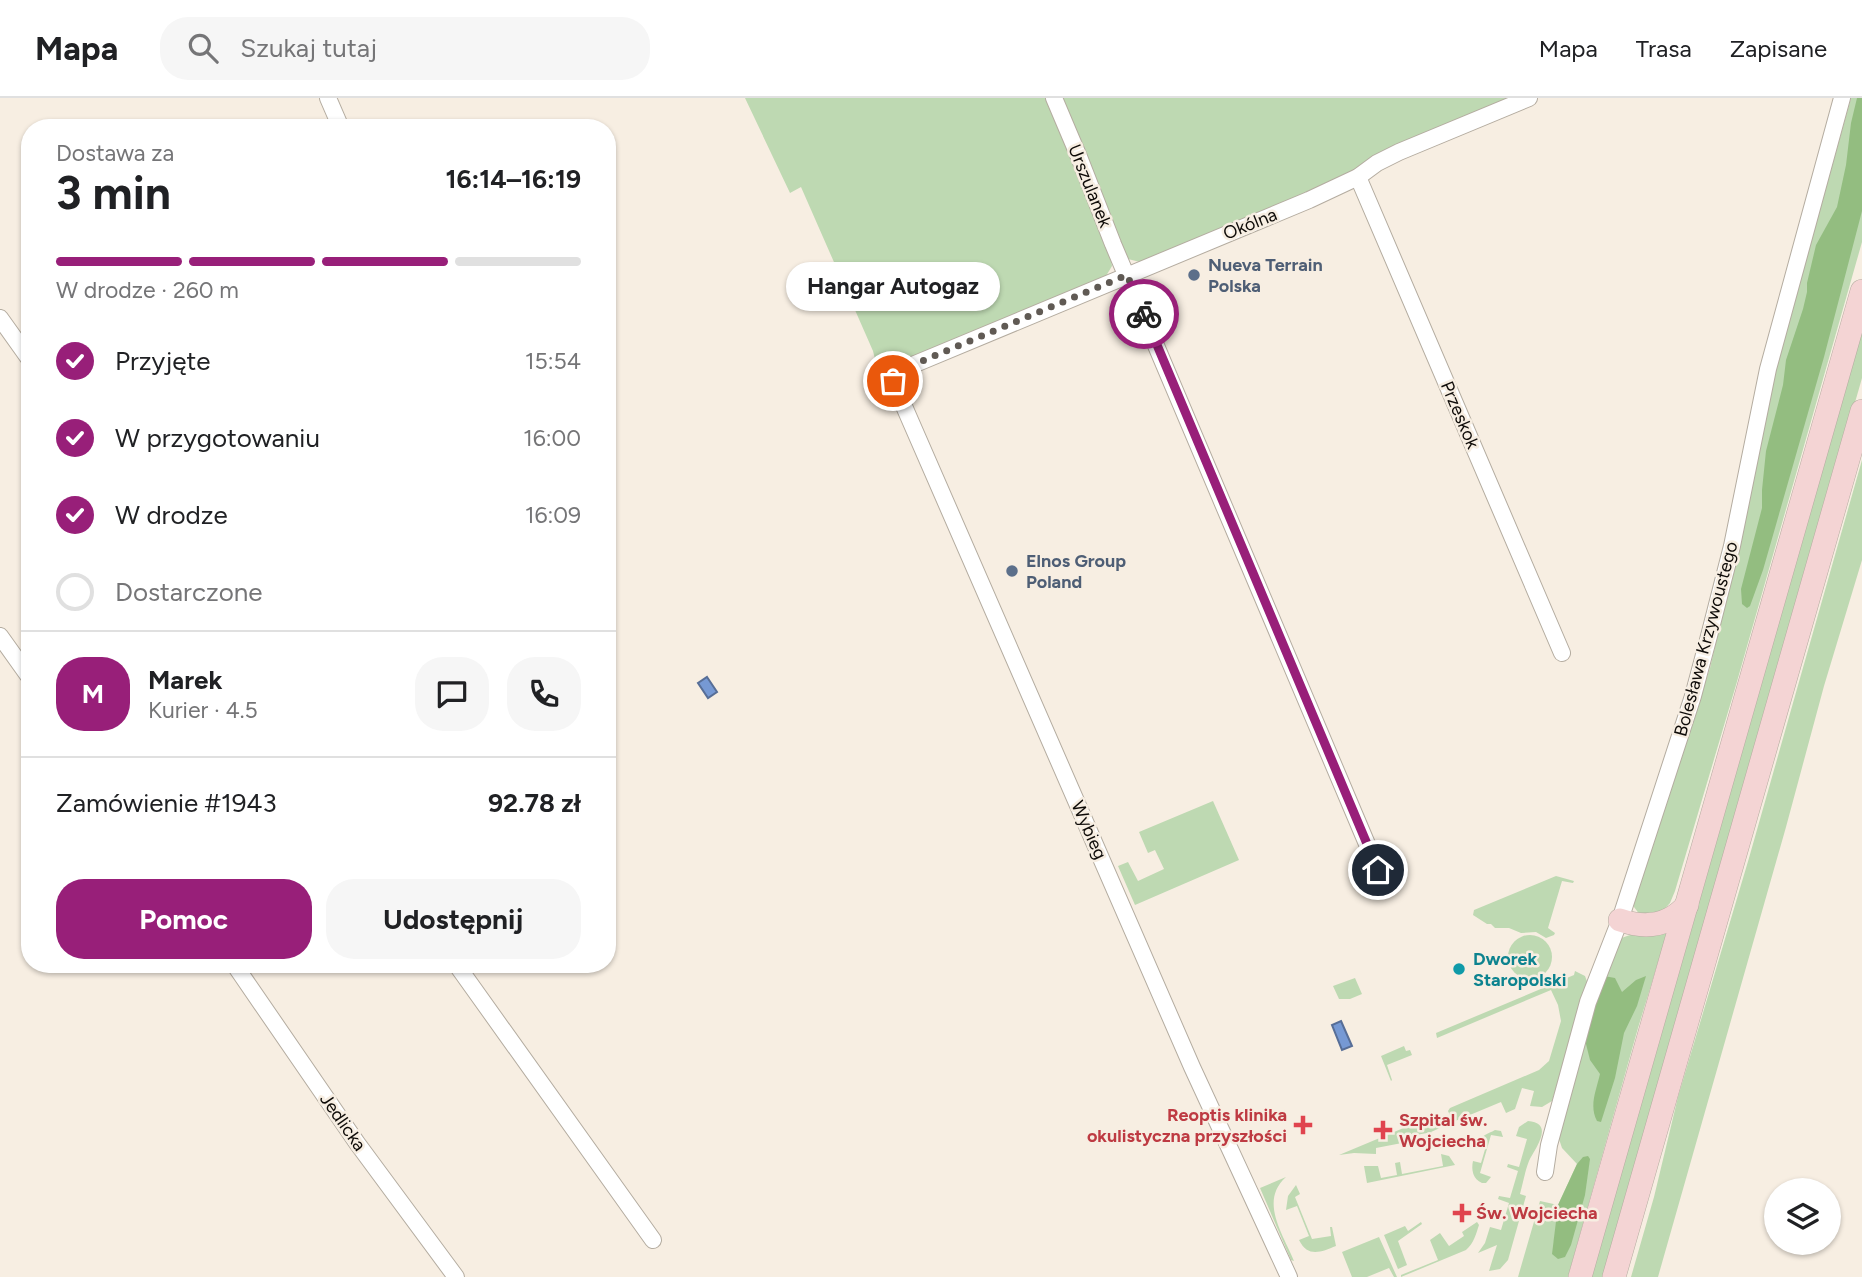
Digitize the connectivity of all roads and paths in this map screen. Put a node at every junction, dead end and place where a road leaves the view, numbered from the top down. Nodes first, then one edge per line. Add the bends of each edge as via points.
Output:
1 (328, 98) edge
2 (1054, 98) edge
3 (1529, 98) edge
4 (1842, 98) edge
5 (337, 119) edge
6 (1358, 177) junction
7 (1127, 275) junction
8 (1862, 291) edge
9 (0, 318) edge
10 (21, 347) edge
11 (893, 381) joint
12 (1862, 411) edge
13 (0, 636) edge
14 (1562, 653) dead end
15 (21, 665) edge
16 (1378, 870) dead end
17 (1687, 905) junction
18 (1620, 920) junction
19 (240, 973) edge
20 (462, 973) edge
21 (1545, 1172) dead end
22 (653, 1240) dead end
23 (456, 1277) edge
24 (1289, 1277) edge
25 (1580, 1277) edge
26 (1615, 1277) edge

1 - 5 street
2 - 7 street, Urszulanek
3 - 6 street, Okólna via 1399,152
4 - 18 street, Bolesława Krzywoustego via 1768,369 1732,546 1693,696
6 - 7 street, Okólna
6 - 14 street, Przeskok
7 - 11 street, Okólna via 903,369
7 - 16 street, Urszulanek
8 - 17 main road
9 - 10 street
11 - 24 street, Wybieg via 1192,1068
12 - 26 main road
13 - 15 street
17 - 18 main road via 1666,921 1637,925
17 - 25 main road
18 - 21 street, Bolesława Krzywoustego via 1588,1002
19 - 23 street, Jedlicka
20 - 22 street

